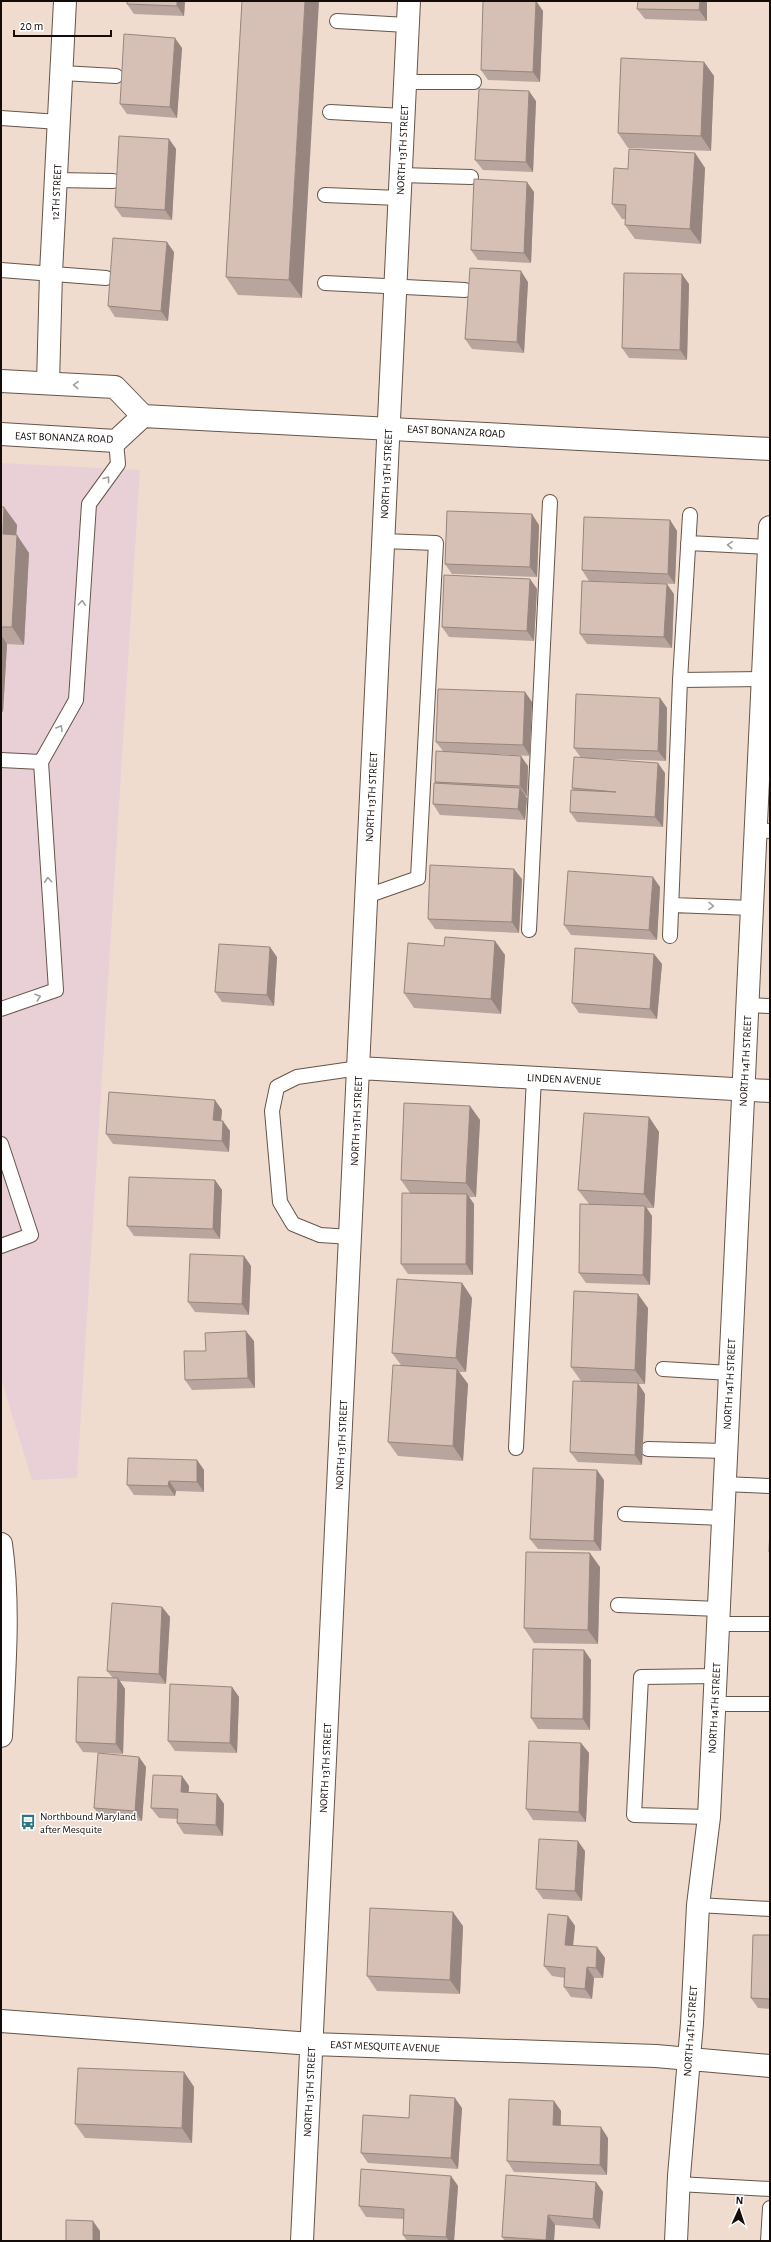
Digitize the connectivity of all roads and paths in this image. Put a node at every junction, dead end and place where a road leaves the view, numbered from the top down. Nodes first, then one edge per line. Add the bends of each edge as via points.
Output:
1 (65, 1) edge
2 (409, 1) edge
3 (337, 21) dead end
4 (407, 25) junction
5 (62, 73) junction
6 (116, 76) dead end
7 (405, 82) junction
8 (474, 82) dead end
9 (330, 112) dead end
10 (403, 116) junction
11 (1, 118) edge
12 (59, 122) junction
13 (400, 175) junction
14 (471, 177) dead end
15 (56, 180) junction
16 (113, 181) dead end
17 (326, 195) dead end
18 (399, 198) junction
19 (1, 270) edge
20 (51, 273) junction
21 (106, 278) dead end
22 (325, 283) dead end
23 (395, 288) junction
24 (465, 290) dead end
25 (1, 381) edge
26 (48, 383) junction
27 (143, 416) junction
28 (388, 428) junction
29 (1, 434) edge
30 (116, 441) junction
31 (770, 449) edge
32 (550, 502) dead end
33 (690, 515) dead end
34 (770, 537) edge
35 (383, 541) junction
36 (688, 543) junction
37 (768, 609) edge
38 (763, 679) junction
39 (680, 680) junction
40 (1, 760) edge
41 (41, 762) junction
42 (764, 793) edge
43 (763, 830) edge
44 (367, 896) junction
45 (672, 905) junction
46 (752, 908) junction
47 (528, 930) dead end
48 (670, 936) dead end
49 (747, 1005) junction
50 (770, 1006) edge
51 (1, 1009) edge
52 (359, 1068) junction
53 (534, 1078) junction
54 (743, 1090) junction
55 (770, 1091) edge
56 (1, 1144) edge
57 (351, 1237) junction
58 (1, 1246) edge
59 (663, 1369) dead end
60 (730, 1373) junction
61 (516, 1448) dead end
62 (648, 1449) dead end
63 (726, 1451) junction
64 (724, 1484) junction
65 (770, 1486) edge
66 (625, 1514) dead end
67 (723, 1518) junction
68 (1, 1544) edge
69 (618, 1605) dead end
70 (718, 1617) junction
71 (770, 1624) edge
72 (716, 1676) junction
73 (714, 1704) junction
74 (770, 1704) edge
75 (1, 1736) edge
76 (709, 1817) junction
77 (698, 1905) junction
78 (770, 1909) edge
79 (1, 2021) edge
80 (312, 2044) junction
81 (689, 2058) junction
82 (770, 2066) edge
83 (678, 2184) junction
84 (770, 2189) edge
85 (770, 2208) edge
86 (302, 2241) edge
87 (676, 2241) edge
88 (768, 2241) edge

1 - 5 street, 12TH STREET
2 - 4 street, NORTH 13TH STREET
3 - 4 lane
4 - 7 street, NORTH 13TH STREET
5 - 6 lane
5 - 12 street, 12TH STREET
7 - 8 lane
7 - 10 street, NORTH 13TH STREET
9 - 10 lane
10 - 13 street, NORTH 13TH STREET
11 - 12 lane
12 - 15 street, 12TH STREET
13 - 14 lane
13 - 18 street, NORTH 13TH STREET
15 - 16 lane
15 - 20 street, 12TH STREET
17 - 18 lane
18 - 23 street, NORTH 13TH STREET
19 - 20 lane
20 - 21 lane
20 - 26 street, 12TH STREET
22 - 23 lane
23 - 24 lane
23 - 28 street, NORTH 13TH STREET
25 - 26 street
27 -> 26 street via 115,387
27 - 28 street, EAST BONANZA ROAD
27 - 30 street, EAST BONANZA ROAD
28 - 31 street, EAST BONANZA ROAD
28 - 35 street, NORTH 13TH STREET
29 - 30 street, EAST BONANZA ROAD
41 -> 30 lane via 76,700 89,504 118,464
32 - 47 lane
33 - 36 lane
34 -> 36 lane
34 - 37 street, NORTH 14TH STREET
35 - 44 street, NORTH 13TH STREET
35 - 44 lane via 436,544 418,878
36 - 39 lane
37 - 38 street, NORTH 14TH STREET
38 - 39 lane
38 - 42 street, NORTH 14TH STREET
39 - 45 lane
40 - 41 lane
51 -> 41 lane via 56,990
42 - 43 street, NORTH 14TH STREET
43 - 46 street, NORTH 14TH STREET
44 - 52 street, NORTH 13TH STREET
45 -> 46 lane
45 - 48 lane
46 - 49 street, NORTH 14TH STREET
49 - 50 lane
49 - 54 street, NORTH 14TH STREET
52 - 53 street, LINDEN AVENUE
52 - 57 street, NORTH 13TH STREET
52 - 57 lane via 297,1077 277,1087 272,1111 280,1202 292,1224 320,1235
53 - 54 street, LINDEN AVENUE
53 - 61 lane
54 - 55 street, LINDEN AVENUE
54 - 60 street, NORTH 14TH STREET
56 - 58 lane via 31,1235
57 - 80 street, NORTH 13TH STREET
59 - 60 lane
60 - 63 street, NORTH 14TH STREET
62 - 63 lane
63 - 64 street, NORTH 14TH STREET
64 - 65 lane
64 - 67 street, NORTH 14TH STREET
66 - 67 lane
67 - 70 street, NORTH 14TH STREET
68 - 75 street via 4,1565 5,1648
69 - 70 lane
70 - 71 lane
70 - 72 street, NORTH 14TH STREET
72 - 73 street, NORTH 14TH STREET
72 - 76 lane via 641,1677 634,1815
73 - 74 lane
73 - 76 street, NORTH 14TH STREET
76 - 77 street, NORTH 14TH STREET
77 - 78 lane
77 - 81 street, NORTH 14TH STREET
79 - 80 street, EAST MESQUITE AVENUE
80 - 81 street, EAST MESQUITE AVENUE
80 - 86 street, NORTH 13TH STREET
81 - 82 street, EAST MESQUITE AVENUE
81 - 83 street, NORTH 14TH STREET
83 - 84 lane
83 - 87 street, NORTH 14TH STREET
85 - 88 lane

